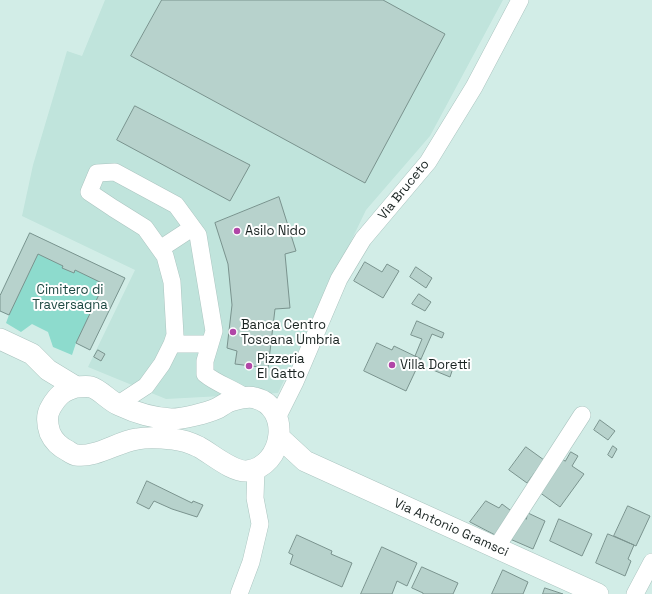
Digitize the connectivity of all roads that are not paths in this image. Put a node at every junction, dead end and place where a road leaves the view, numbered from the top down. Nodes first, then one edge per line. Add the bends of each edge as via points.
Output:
1 (520, 0) edge
2 (192, 228) junction
3 (160, 249) junction
4 (0, 339) edge
5 (172, 344) junction
6 (210, 344) junction
7 (48, 370) junction
8 (295, 382) junction
9 (76, 387) junction
10 (254, 399) junction
11 (54, 400) junction
12 (117, 405) junction
13 (582, 415) dead end
14 (278, 428) junction
15 (305, 461) junction
16 (263, 463) junction
17 (234, 468) junction
18 (255, 498) junction
19 (496, 548) junction
20 (652, 562) edge
21 (240, 594) edge
22 (598, 594) edge
23 (635, 594) edge

1 - 8 street, Via Bruceto via 474,87 428,162 363,238 339,279
2 - 3 street
2 - 3 street via 176,206 115,172 97,173 89,192 146,228
2 - 6 street via 198,236 214,331
3 - 5 street via 165,256 172,282 175,335
4 - 7 street via 32,354
5 - 6 street
5 - 12 street via 162,364 146,386
6 - 10 street via 204,374 214,382
7 - 9 street
7 - 11 street
8 - 10 street
8 - 14 street, Via Bruceto
9 - 11 street via 64,391
9 - 12 street via 91,387
10 - 12 street via 231,400 204,413 173,419 148,417
10 - 14 street, Via Antonio Gramsci via 271,407
11 - 17 street via 47,412 48,426 59,447 76,455 96,454 138,438 173,439 200,447
13 - 19 street
14 - 15 street, Via Antonio Gramsci
14 - 16 street via 277,446
15 - 16 street, Via Antonio Gramsci
15 - 19 street, Via Antonio Gramsci
16 - 17 street, Via Antonio Gramsci via 246,471
16 - 18 street
17 - 18 street
18 - 21 street via 260,524
19 - 22 street, Via Antonio Gramsci
20 - 23 street

